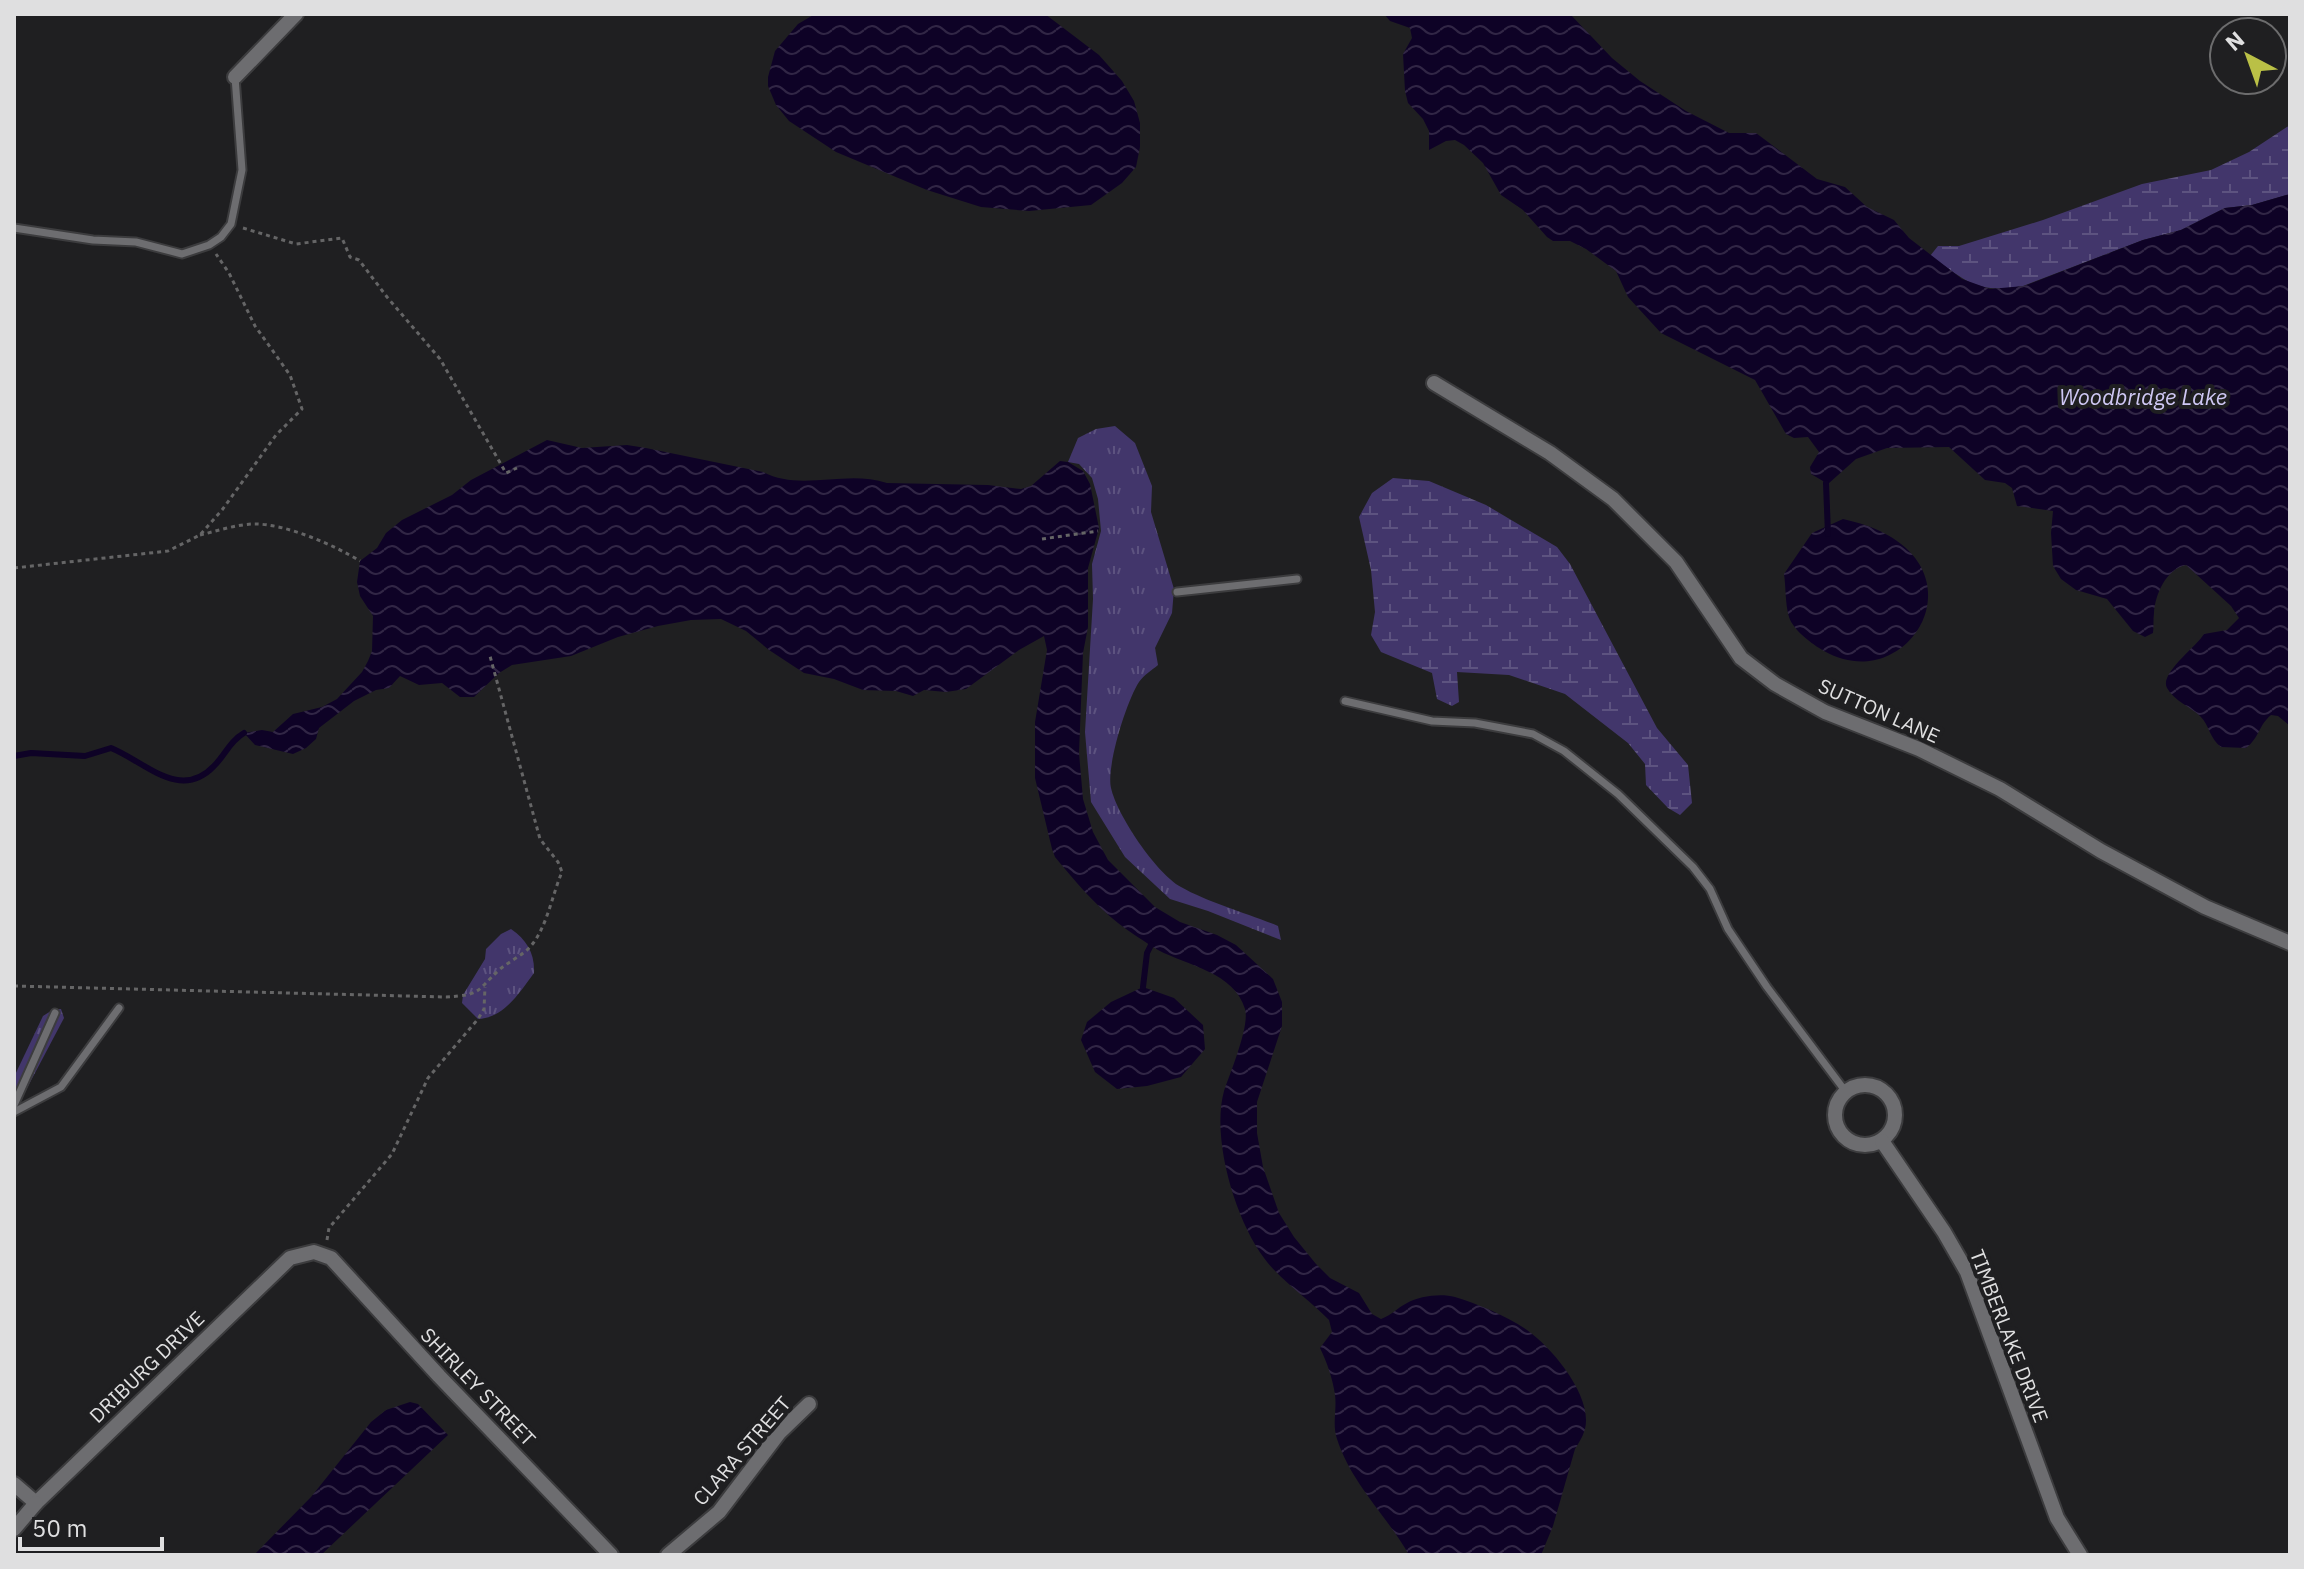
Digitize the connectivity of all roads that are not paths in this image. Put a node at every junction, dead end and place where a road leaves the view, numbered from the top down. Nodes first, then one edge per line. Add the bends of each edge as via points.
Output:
1 (296, 14) edge
2 (235, 77) joint
3 (14, 228) edge
4 (1434, 383) dead end
5 (1297, 579) dead end
6 (1177, 592) dead end
7 (1345, 701) dead end
8 (2290, 943) edge
9 (119, 1008) dead end
10 (55, 1013) dead end
11 (1846, 1092) junction
12 (14, 1105) edge
13 (14, 1112) edge
14 (1882, 1141) junction
15 (320, 1254) joint
16 (809, 1404) dead end
17 (14, 1484) edge
18 (36, 1503) junction
19 (14, 1529) edge
20 (611, 1555) edge
21 (668, 1555) edge
22 (2080, 1555) edge

1 - 2 street
2 - 3 lane via 242,170 231,224 221,237 182,254 136,242
4 - 8 street, SUTTON LANE via 1550,453 1613,499 1676,562 1741,658 1775,684 1825,712 2000,789 2205,907
5 - 6 lane
7 - 11 lane via 1432,721 1533,734 1564,751 1618,794 1693,867 1767,987
9 - 13 lane via 61,1087
10 - 12 lane
11 - 14 street via 1836,1107 1840,1133 1864,1146
11 - 14 street via 1868,1085 1891,1099 1894,1126
14 - 22 street, TIMBERLAKE DRIVE via 1967,1272 2057,1518
15 - 18 street, DRIBURG DRIVE via 290,1258
15 - 20 street, SHIRLEY STREET
16 - 21 street, CLARA STREET via 779,1433 719,1512
17 - 18 street
18 - 19 street, DRIBURG DRIVE

